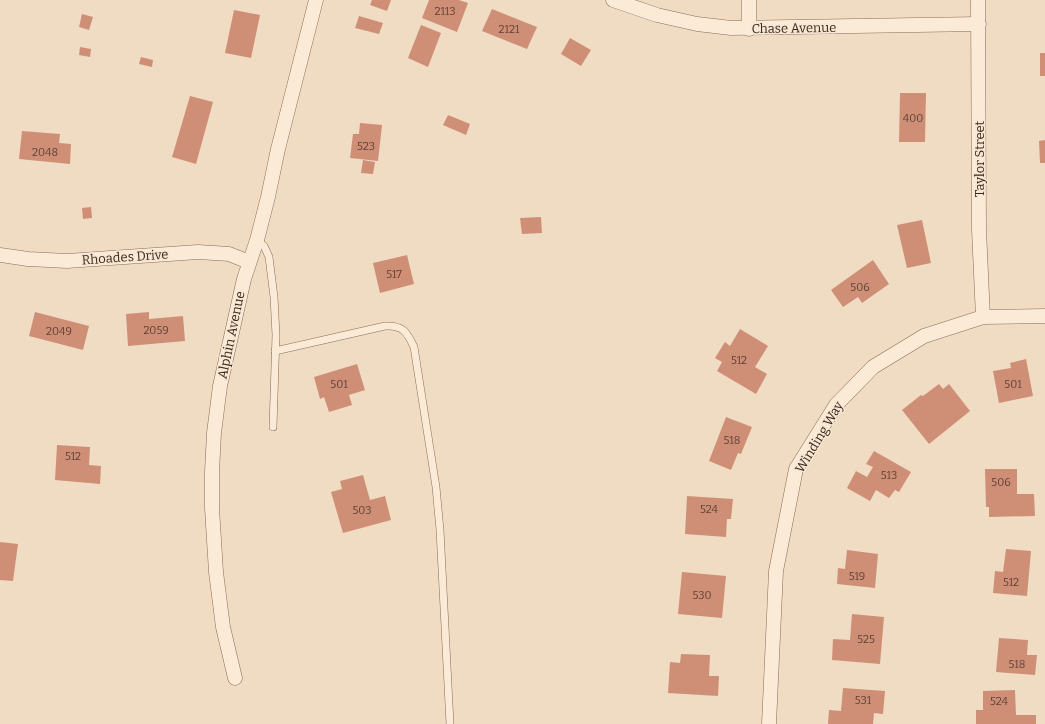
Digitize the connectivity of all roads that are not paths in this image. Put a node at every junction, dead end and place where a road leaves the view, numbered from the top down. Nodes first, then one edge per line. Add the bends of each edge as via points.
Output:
1 (316, 0) edge
2 (613, 0) edge
3 (749, 0) edge
4 (978, 0) edge
5 (979, 24) junction
6 (749, 29) junction
7 (257, 240) junction
8 (0, 255) edge
9 (250, 262) junction
10 (1045, 316) edge
11 (983, 317) junction
12 (275, 351) junction
13 (273, 427) dead end
14 (236, 678) dead end
15 (450, 724) edge
16 (769, 724) edge

1 - 7 street, Alphin Avenue
2 - 6 street, Chase Avenue via 657,15 697,24
3 - 6 street
4 - 5 street, Taylor Street
5 - 6 street, Chase Avenue
5 - 11 street, Taylor Street via 979,230
7 - 9 street, Alphin Avenue
7 - 12 lane via 264,246 269,257 274,297
8 - 9 street, Rhoades Drive via 67,261 198,252 229,254
9 - 14 street, Alphin Avenue via 220,386 212,472 218,598 226,643
10 - 11 street, Winding Way
11 - 16 street, Winding Way via 924,336 873,367 836,404 796,469 776,571
12 - 13 lane
12 - 15 lane via 385,326 403,329 409,336 414,347 440,530

